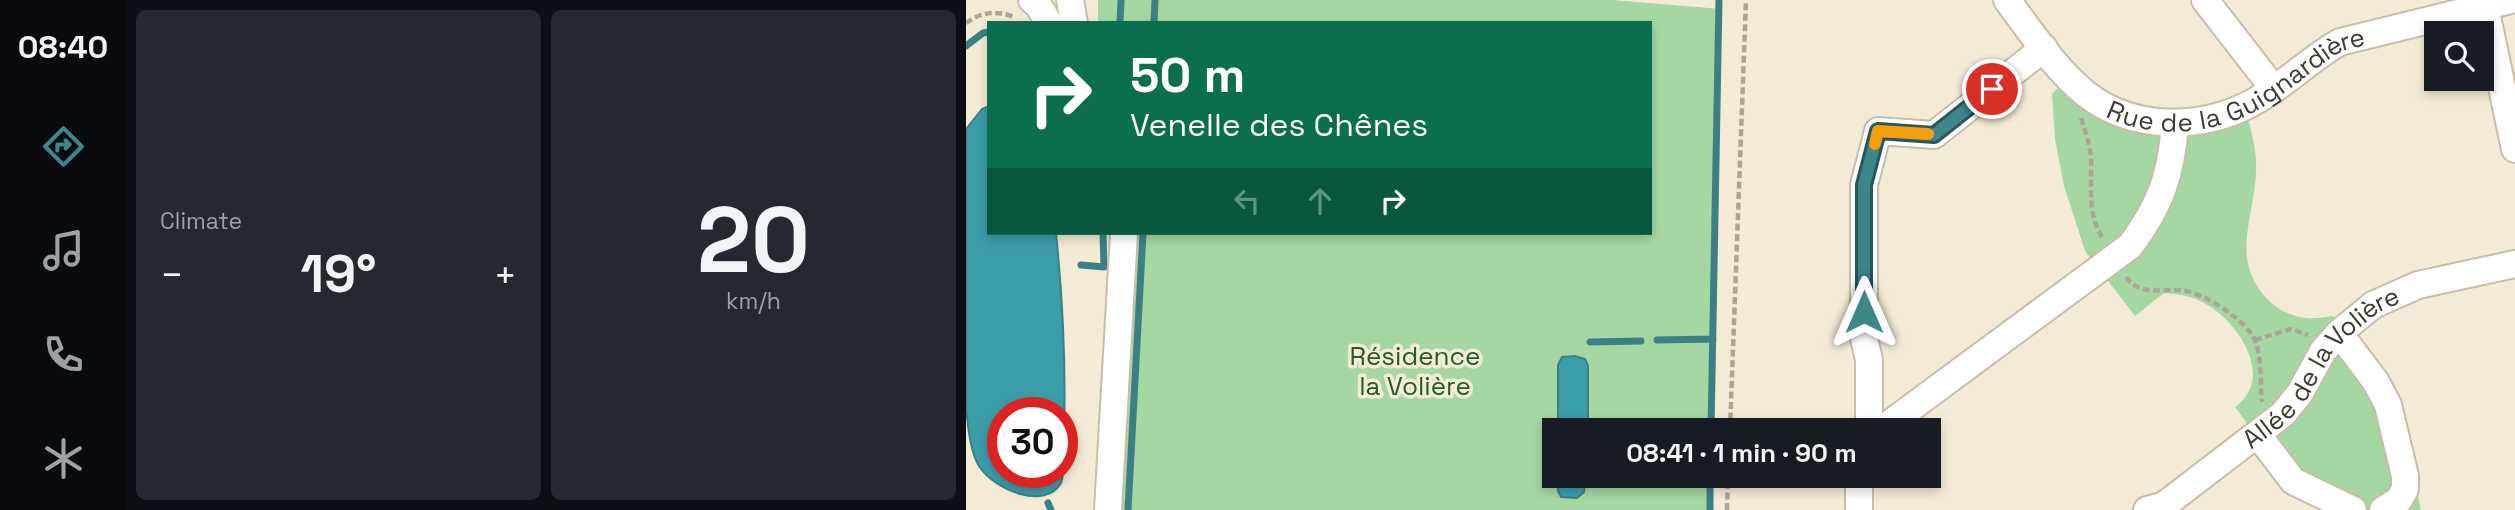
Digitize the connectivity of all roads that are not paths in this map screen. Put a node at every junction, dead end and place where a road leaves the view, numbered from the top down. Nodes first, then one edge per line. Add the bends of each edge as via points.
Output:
1 (1070, 0) edge
2 (2007, 0) edge
3 (2205, 0) edge
4 (2511, 0) edge
5 (2485, 7) junction
6 (1027, 10) edge
7 (2410, 12) edge
8 (1048, 21) edge
9 (1074, 21) edge
10 (2044, 48) junction
11 (2274, 89) junction
12 (2175, 124) junction
13 (2515, 149) edge
14 (1124, 235) edge
15 (2515, 264) edge
16 (2331, 342) junction
17 (1869, 418) edge
18 (1897, 418) edge
19 (2258, 435) junction
20 (1859, 488) edge
21 (1108, 510) edge
22 (1858, 510) edge
23 (2147, 510) edge
24 (2353, 510) edge
25 (2383, 510) edge

1 - 9 street
2 - 10 street, Rue de la Guignardière
3 - 11 street
4 - 5 street, Rue de la Guignardière
5 - 7 street, Rue de la Guignardière
5 - 13 street
6 - 8 street via 1038,5
7 - 11 street, Rue de la Guignardière via 2322,52
10 - 12 street, Rue de la Guignardière via 2087,95 2114,111
10 - 17 street via 1934,135 1878,131 1864,185
11 - 12 street, Rue de la Guignardière via 2222,115
12 - 18 street via 2161,198 2130,246
14 - 21 street
15 - 16 street, Allée de la Volière via 2397,293 2372,305
16 - 19 street, Allée de la Volière via 2294,401
16 - 25 street via 2376,383 2388,405 2405,489 2399,500
19 - 23 street, Allée de la Volière via 2171,500
19 - 24 street via 2293,481
20 - 22 street

